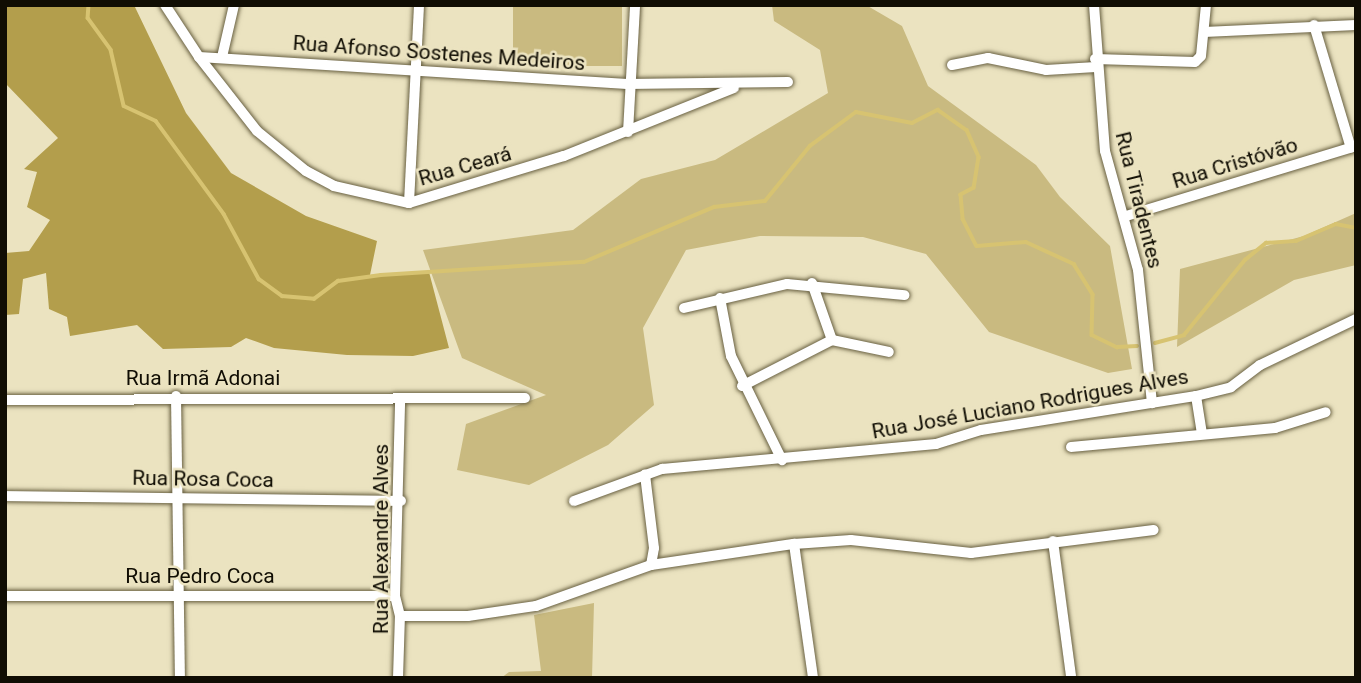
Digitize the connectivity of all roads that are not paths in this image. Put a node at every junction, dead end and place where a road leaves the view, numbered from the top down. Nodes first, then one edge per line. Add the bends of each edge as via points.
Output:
1 (165, 5) edge
2 (234, 5) edge
3 (419, 5) edge
4 (635, 5) edge
5 (1094, 5) edge
6 (1206, 5) edge
7 (1314, 25) junction
8 (1356, 25) edge
9 (1204, 32) junction
10 (199, 57) junction
11 (222, 57) junction
12 (1096, 63) junction
13 (952, 65) dead end
14 (415, 74) junction
15 (788, 82) dead end
16 (627, 84) junction
17 (740, 86) junction
18 (628, 132) junction
19 (1353, 147) edge
20 (409, 202) junction
21 (1126, 216) junction
22 (812, 283) junction
23 (904, 295) dead end
24 (720, 299) junction
25 (684, 308) dead end
26 (1356, 319) edge
27 (832, 340) junction
28 (889, 352) dead end
29 (742, 386) junction
30 (176, 396) junction
31 (1196, 396) junction
32 (525, 398) dead end
33 (5, 400) edge
34 (400, 400) junction
35 (1152, 403) junction
36 (1326, 412) dead end
37 (1202, 433) junction
38 (1071, 447) dead end
39 (782, 460) junction
40 (645, 475) junction
41 (5, 496) edge
42 (177, 497) junction
43 (401, 501) junction
44 (573, 501) dead end
45 (1154, 530) dead end
46 (1053, 541) junction
47 (794, 544) junction
48 (651, 565) junction
49 (181, 594) junction
50 (5, 596) edge
51 (395, 596) junction
52 (400, 616) junction
53 (1071, 676) dead end
54 (180, 678) edge
55 (398, 678) edge
56 (813, 678) edge

1 - 10 street
2 - 11 street
3 - 14 street
4 - 16 street
5 - 12 street, Rua Tiradentes
6 - 9 street
7 - 8 street
7 - 9 street
7 - 19 street
9 - 12 street via 1201,56 1195,62
10 - 11 street, Rua Afonso Sostenes Medeiros
10 - 20 street, Rua Ceará via 257,131 306,171 334,187
11 - 14 street, Rua Afonso Sostenes Medeiros
12 - 13 street via 1046,70 988,58
12 - 21 street, Rua Tiradentes via 1105,151
14 - 16 street, Rua Afonso Sostenes Medeiros
14 - 20 street
15 - 17 street
16 - 17 street, Rua Afonso Sostenes Medeiros
16 - 18 street
17 - 18 street, Rua Ceará
18 - 20 street, Rua Ceará via 516,172
19 - 21 street, Rua Cristóvão
21 - 35 street, Rua Tiradentes via 1138,270
22 - 23 street
22 - 24 street
22 - 27 street
24 - 25 street
24 - 29 street via 730,356
26 - 31 street, Rua José Luciano Rodrigues Alves via 1260,365 1231,387
27 - 28 street
27 - 29 street
29 - 39 street
30 - 33 street, Rua Irmã Adonai
30 - 34 street, Rua Irmã Adonai
30 - 42 street
31 - 35 street, Rua José Luciano Rodrigues Alves
31 - 37 street
32 - 34 street, Rua Irmã Adonai
34 - 43 street, Rua Alexandre Alves
35 - 39 street, Rua José Luciano Rodrigues Alves via 981,430 936,444
36 - 37 street via 1275,428
37 - 38 street
39 - 40 street, Rua José Luciano Rodrigues Alves via 662,469
40 - 44 street, Rua José Luciano Rodrigues Alves
40 - 48 street via 654,548
41 - 42 street, Rua Rosa Coca
42 - 43 street, Rua Rosa Coca
42 - 49 street
43 - 51 street, Rua Alexandre Alves
45 - 46 street
46 - 47 street via 971,553 851,540
46 - 53 street
47 - 48 street
47 - 56 street
48 - 52 street via 536,606 468,616
49 - 50 street, Rua Pedro Coca
49 - 51 street, Rua Pedro Coca
49 - 54 street
51 - 52 street, Rua Alexandre Alves
52 - 55 street, Rua Alexandre Alves

